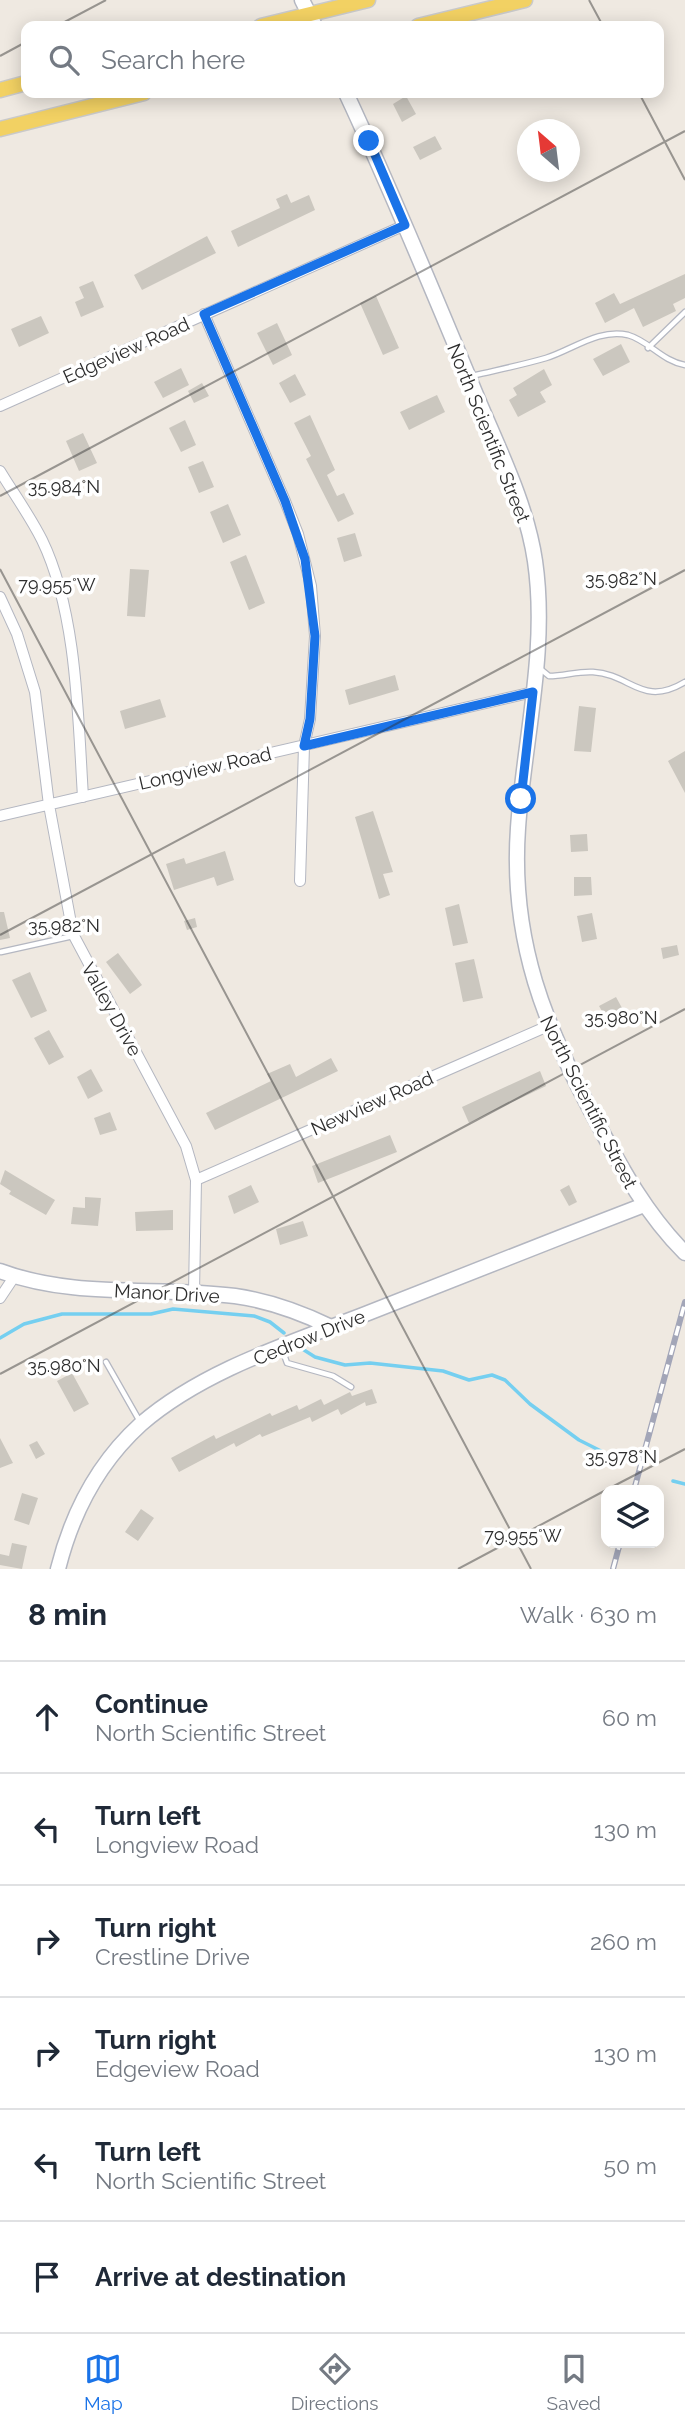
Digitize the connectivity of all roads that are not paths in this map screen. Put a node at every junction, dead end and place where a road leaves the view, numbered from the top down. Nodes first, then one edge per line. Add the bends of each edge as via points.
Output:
1 (302, 0) edge
2 (368, 0) edge
3 (526, 0) edge
4 (312, 20) edge
5 (439, 21) edge
6 (21, 84) edge
7 (0, 90) edge
8 (124, 98) edge
9 (348, 98) edge
10 (0, 129) edge
11 (405, 225) junction
12 (685, 312) edge
13 (204, 314) junction
14 (648, 348) junction
15 (685, 365) edge
16 (468, 377) junction
17 (0, 407) edge
18 (0, 471) edge
19 (0, 597) edge
20 (537, 666) junction
21 (685, 682) edge
22 (533, 692) junction
23 (304, 746) junction
24 (83, 797) junction
25 (49, 805) junction
26 (0, 816) edge
27 (300, 881) dead end
28 (74, 936) junction
29 (1, 952) edge
30 (548, 1026) junction
31 (196, 1180) junction
32 (644, 1205) junction
33 (685, 1252) edge
34 (7, 1274) edge
35 (194, 1293) junction
36 (0, 1298) edge
37 (331, 1327) junction
38 (281, 1348) junction
39 (106, 1362) dead end
40 (351, 1387) dead end
41 (142, 1424) junction
42 (58, 1569) edge

1 - 4 street
2 - 4 main road
3 - 5 main road
6 - 7 main road
8 - 10 main road
9 - 11 street, North Scientific Street
11 - 13 street, Edgeview Road
11 - 16 street, North Scientific Street
12 - 14 lane
13 - 17 street, Edgeview Road
13 - 23 street via 285,501 305,559 315,636
14 - 15 lane via 670,362
14 - 16 lane via 629,335 610,335 549,357
16 - 20 street, North Scientific Street via 529,532 538,584
18 - 24 street via 43,540 55,576 72,654
19 - 25 street, Valley Drive via 35,692
20 - 21 lane via 549,676 609,675 645,693
20 - 22 street, North Scientific Street
22 - 23 street, Longview Road
22 - 30 street, North Scientific Street via 518,828 517,884 526,952
23 - 24 street, Longview Road
23 - 27 street
24 - 25 street, Longview Road
25 - 26 street, Longview Road
25 - 28 street, Valley Drive
28 - 29 lane
28 - 31 street, Valley Drive via 187,1146
30 - 31 street, Newview Road
30 - 32 street, North Scientific Street
31 - 35 street, Valley Drive
32 - 33 street, North Scientific Street
32 - 37 street, Cedrow Drive
34 - 35 street, Manor Drive via 83,1288
34 - 36 street
35 - 37 street, Manor Drive via 277,1304
37 - 38 street, Cedrow Drive
38 - 40 lane via 287,1363 332,1376
38 - 41 street, Cedrow Drive via 176,1396
39 - 41 lane
41 - 42 street, Cedrow Drive via 94,1477

